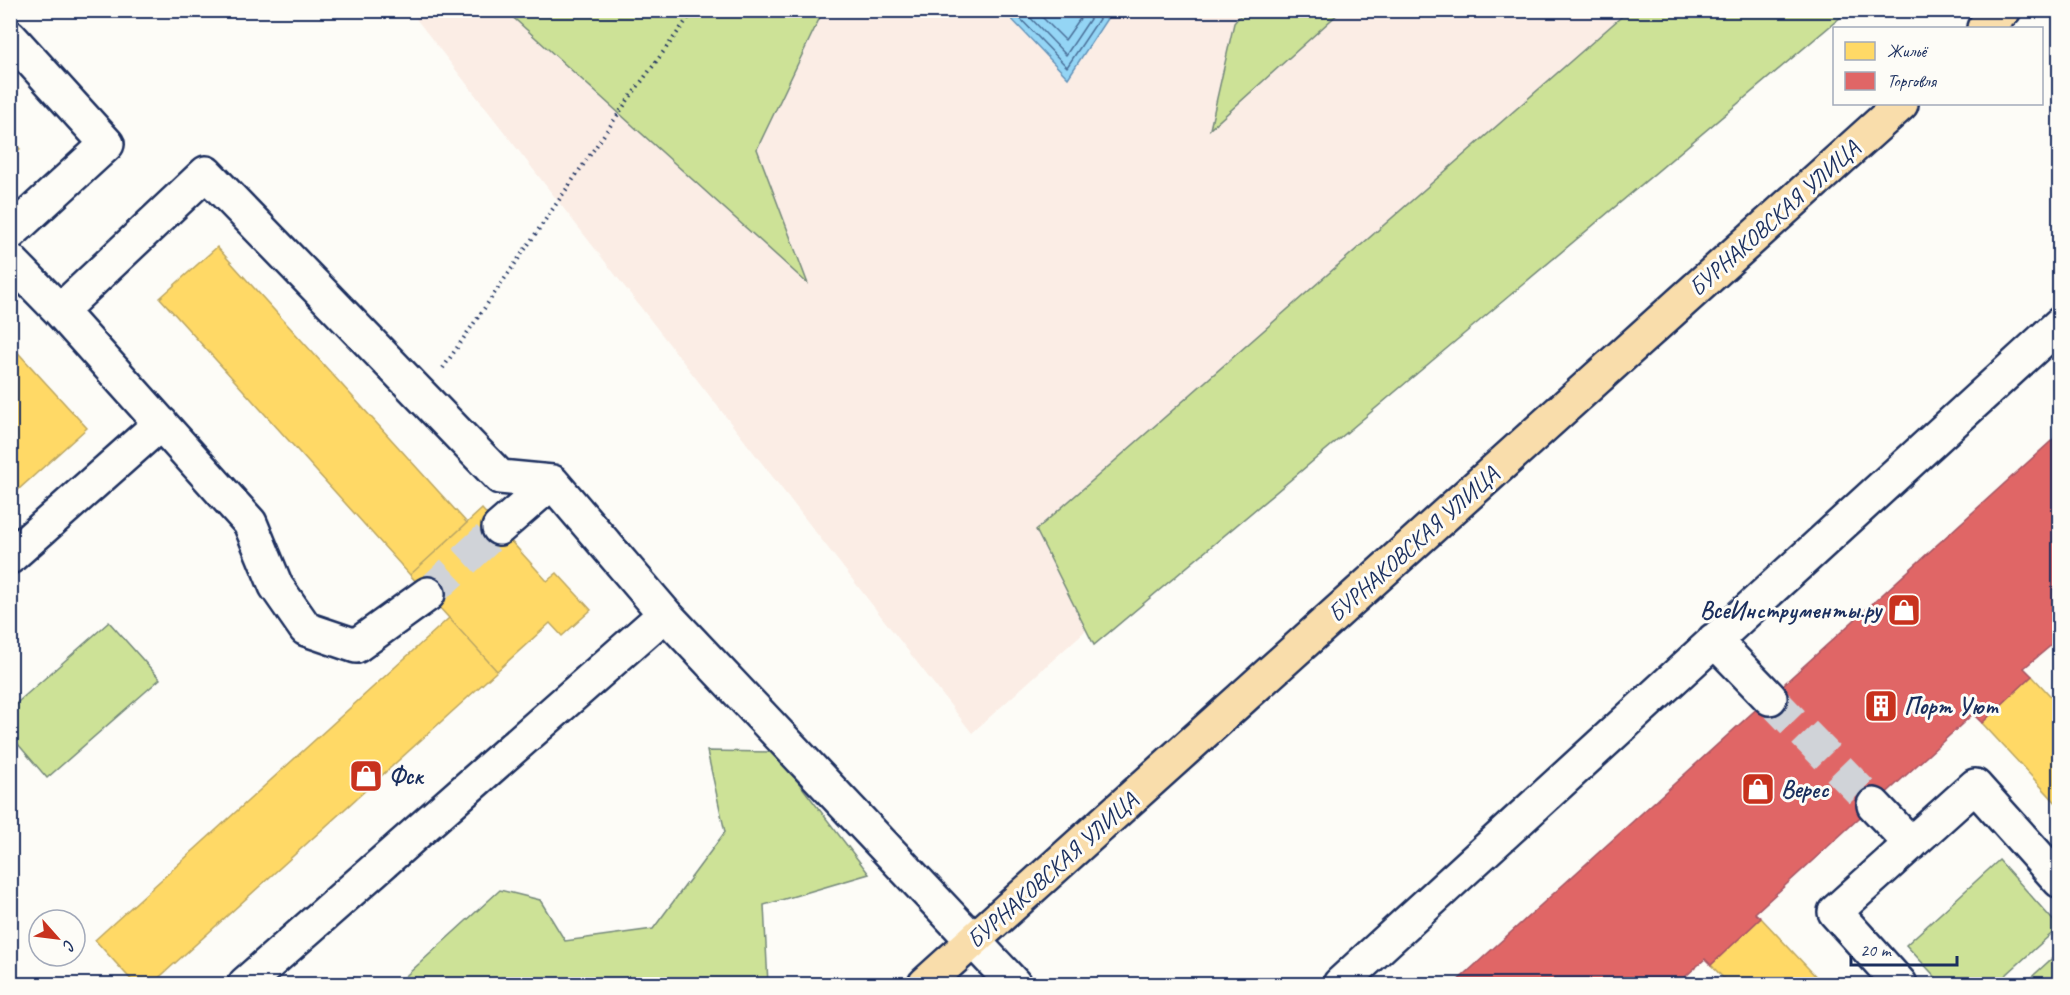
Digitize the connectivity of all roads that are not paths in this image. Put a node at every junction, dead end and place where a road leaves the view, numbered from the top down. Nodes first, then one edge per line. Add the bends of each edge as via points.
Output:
1 (2004, 10) edge
2 (1985, 27) edge
3 (10, 37) edge
4 (1900, 105) edge
5 (10, 233) edge
6 (10, 260) edge
7 (60, 311) junction
8 (2060, 324) edge
9 (161, 423) junction
10 (552, 482) junction
11 (499, 528) tunnel mouth
12 (10, 557) edge
13 (428, 594) tunnel mouth
14 (665, 614) junction
15 (1714, 640) junction
16 (1770, 698) tunnel mouth
17 (1874, 805) tunnel mouth
18 (1911, 844) junction
19 (2060, 881) edge
20 (974, 940) junction
21 (245, 984) edge
22 (925, 984) edge
23 (1014, 984) edge
24 (1340, 984) edge
25 (1900, 984) edge

1 - 2 main road
3 - 5 street via 107,144
4 - 20 main road, БУРНАКОВСКАЯ УЛИЦА
6 - 7 street
7 - 9 street
7 - 10 street via 206,173 500,477
8 - 15 street
9 - 12 street
9 - 13 street via 250,523 276,586 306,630 356,646
10 - 11 street
10 - 14 street
14 - 20 street
14 - 21 street
15 - 16 street
15 - 24 street
17 - 18 street
18 - 19 street via 1975,786
18 - 25 street via 1835,912
20 - 22 main road, БУРНАКОВСКАЯ УЛИЦА
20 - 23 street

